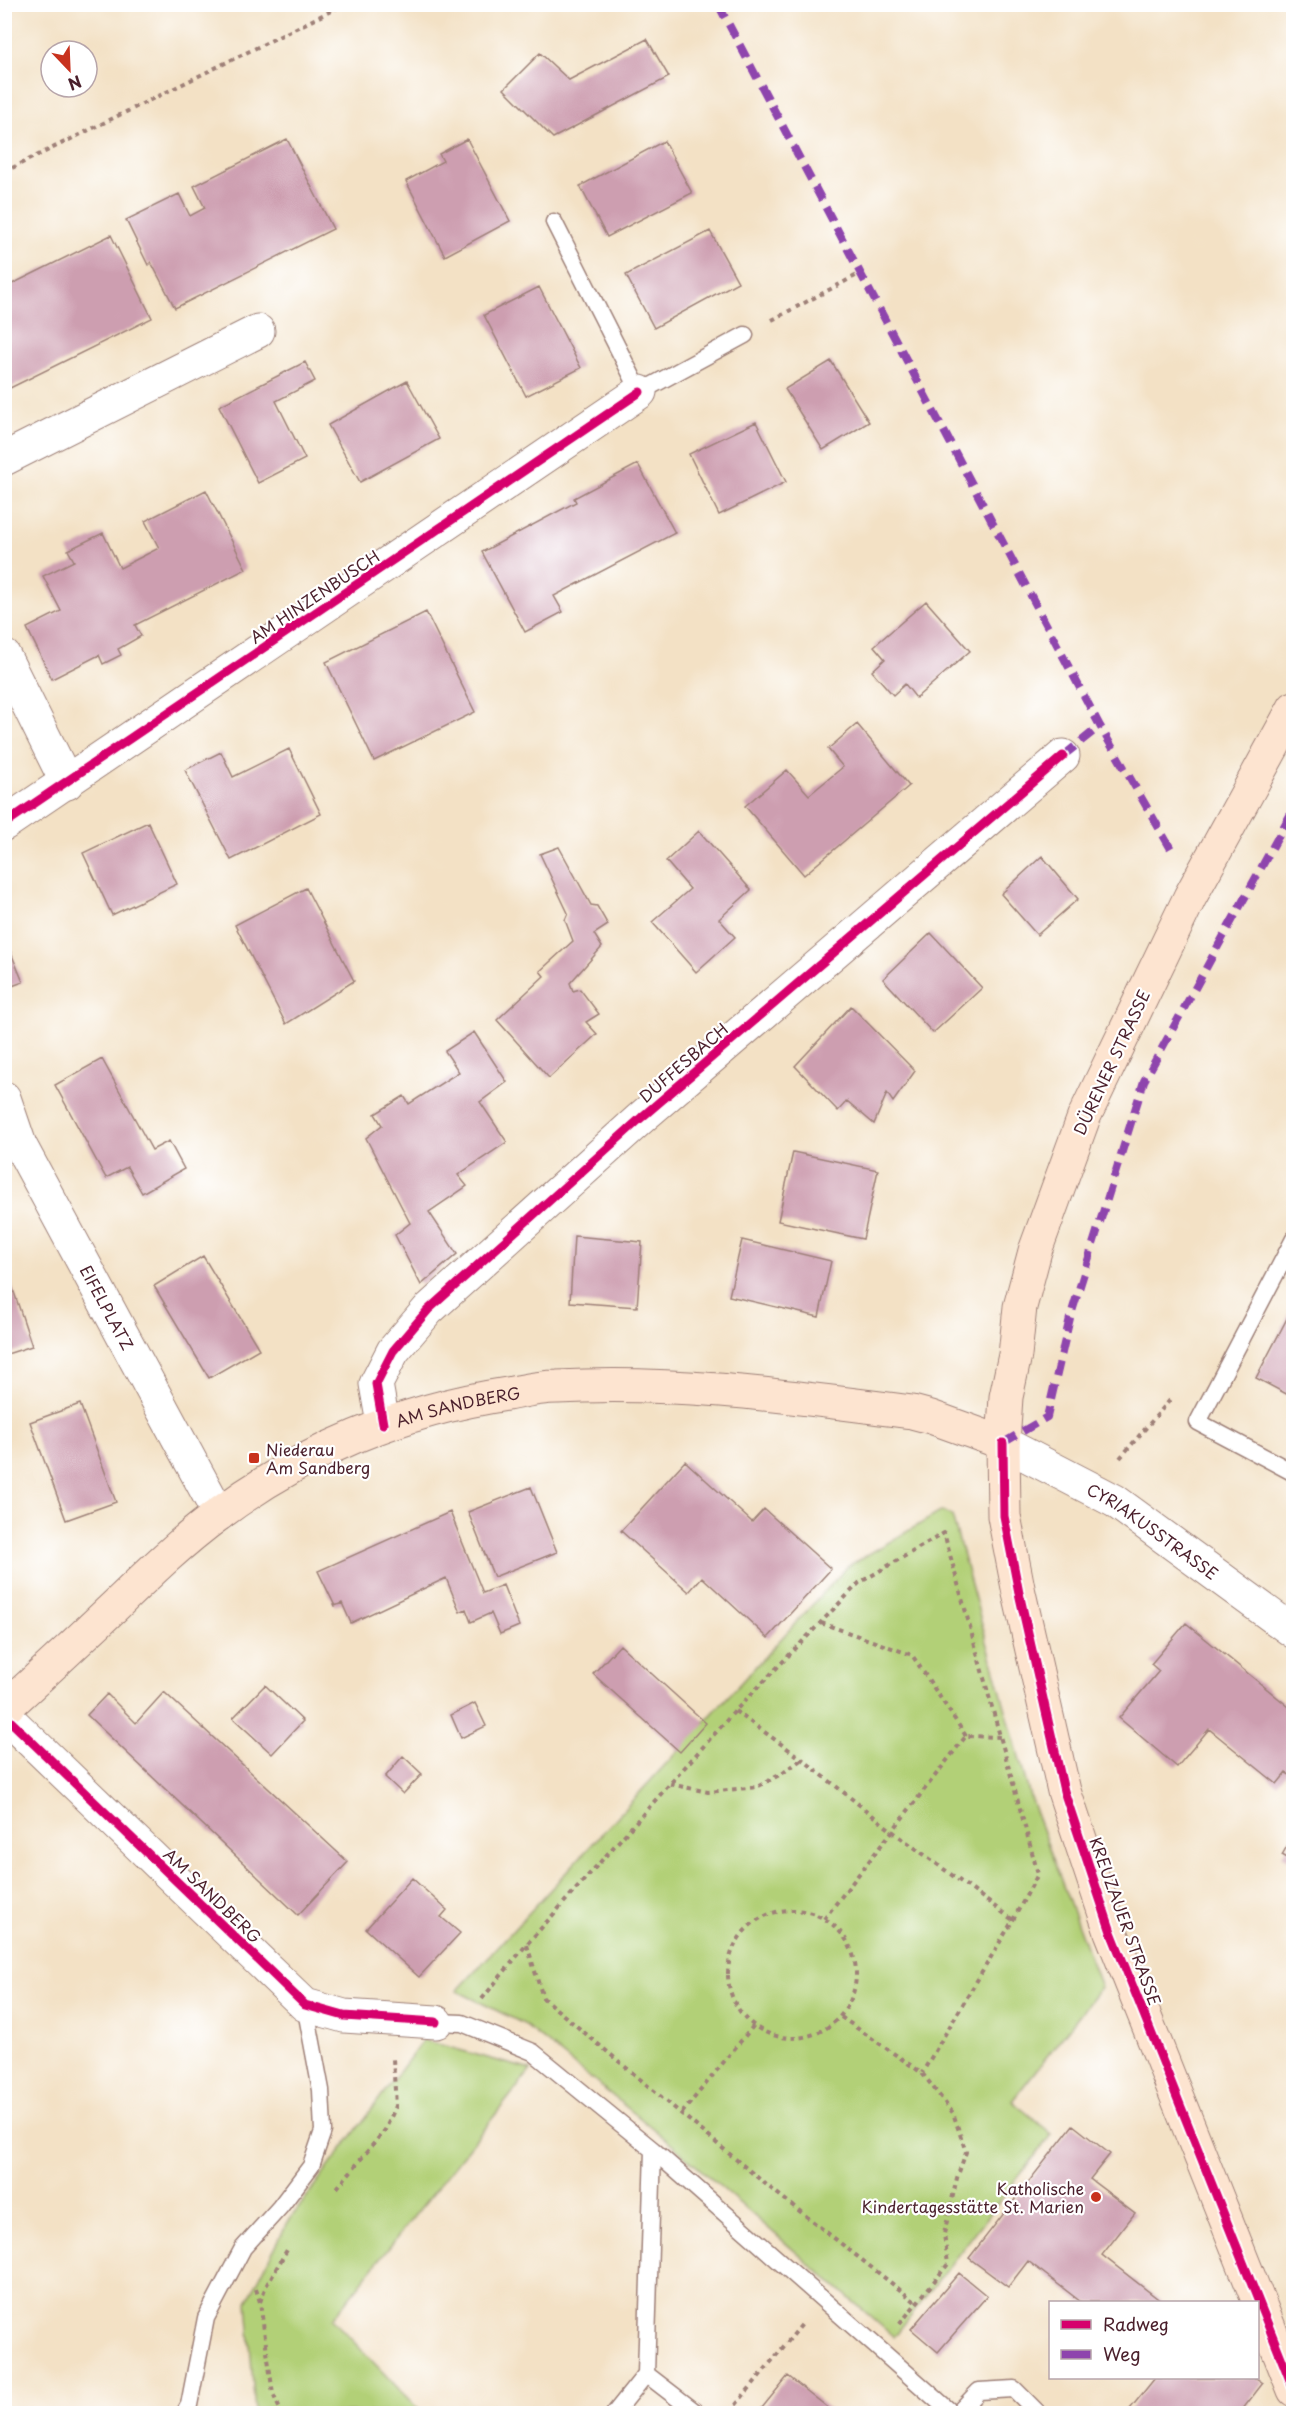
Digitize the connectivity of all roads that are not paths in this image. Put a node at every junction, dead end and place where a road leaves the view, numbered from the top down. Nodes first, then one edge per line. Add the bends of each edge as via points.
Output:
1 (554, 222) dead end
2 (258, 331) dead end
3 (745, 335) road end
4 (640, 392) junction
5 (4, 459) edge
6 (4, 656) edge
7 (1293, 708) edge
8 (1063, 756) dead end
9 (67, 783) junction
10 (4, 824) edge
11 (4, 1098) edge
12 (1293, 1239) edge
13 (383, 1424) junction
14 (1003, 1443) junction
15 (1293, 1473) edge
16 (219, 1514) junction
17 (1293, 1632) edge
18 (4, 1709) edge
19 (4, 1715) edge
20 (304, 2005) junction
21 (449, 2023) joint
22 (653, 2150) junction
23 (1258, 2301) edge
24 (1259, 2304) edge
25 (646, 2374) junction
26 (1293, 2390) edge
27 (184, 2414) edge
28 (614, 2414) edge
29 (698, 2414) edge
30 (952, 2414) edge
31 (957, 2414) edge
32 (1039, 2414) edge

1 - 4 lane
2 - 5 street
3 - 4 lane
4 - 9 street, AM HINZENBUSCH
6 - 9 street
7 - 14 main road, DÜRENER STRASSE via 1190,897 1084,1116 1035,1251 1020,1307
8 - 13 street, DUFFESBACH via 642,1117 428,1310 393,1351 376,1384
9 - 10 street, AM HINZENBUSCH
11 - 16 street, EIFELPLATZ via 20,1145
12 - 15 lane via 1198,1422
13 - 14 main road, AM SANDBERG via 425,1410 489,1397 554,1387 621,1385 782,1396 912,1412
13 - 16 main road, AM SANDBERG via 267,1480
14 - 17 street, CYRIAKUSSTRASSE via 1115,1501
14 - 23 main road, KREUZAUER STRASSE via 1004,1516 1064,1791 1111,1932
16 - 18 main road, AM SANDBERG via 171,1552
19 - 20 street, AM SANDBERG
20 - 21 street, AM SANDBERG via 344,2016
20 - 27 lane via 321,2090 323,2131 311,2166 243,2248 206,2318
21 - 22 lane via 533,2052
22 - 25 lane
22 - 30 lane
24 - 26 main road, KREUZAUER STRASSE
25 - 28 lane
25 - 29 lane
31 - 32 lane via 979,2391 1014,2389

